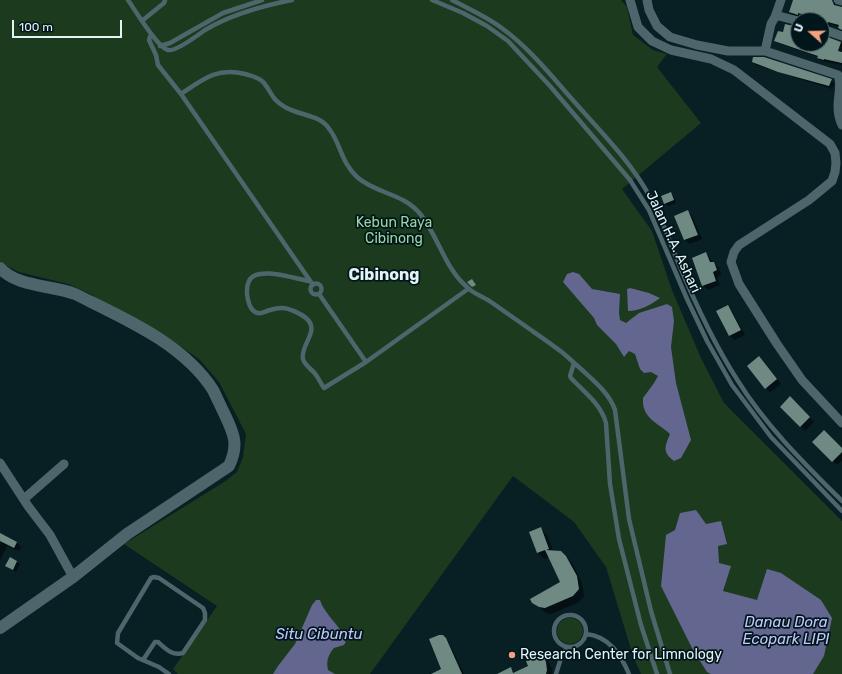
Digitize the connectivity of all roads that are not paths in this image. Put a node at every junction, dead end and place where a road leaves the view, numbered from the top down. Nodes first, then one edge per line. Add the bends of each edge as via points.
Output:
1 (128, 0) edge
2 (165, 0) edge
3 (262, 0) edge
4 (292, 0) edge
5 (432, 0) edge
6 (452, 0) edge
7 (630, 0) edge
8 (647, 0) edge
9 (781, 0) edge
10 (838, 0) edge
11 (842, 1) edge
12 (779, 17) junction
13 (790, 19) edge
14 (142, 20) junction
15 (830, 32) edge
16 (151, 34) junction
17 (842, 36) edge
18 (513, 37) junction
19 (508, 41) junction
20 (160, 46) junction
21 (765, 51) junction
22 (842, 84) edge
23 (181, 94) junction
24 (842, 125) edge
25 (839, 155) edge
26 (842, 173) edge
27 (832, 181) junction
28 (651, 198) junction
29 (644, 202) junction
30 (0, 268) edge
31 (311, 283) junction
32 (468, 289) junction
33 (319, 294) junction
34 (706, 322) junction
35 (700, 325) junction
36 (366, 362) junction
37 (574, 363) junction
38 (842, 423) edge
39 (776, 432) junction
40 (772, 437) junction
41 (0, 463) edge
42 (64, 464) dead end
43 (24, 499) junction
44 (842, 501) edge
45 (842, 510) edge
46 (72, 577) junction
47 (0, 628) edge
48 (586, 634) junction
49 (567, 647) junction
50 (143, 660) junction
51 (169, 674) edge
52 (556, 674) edge
53 (629, 674) edge
54 (657, 674) edge
55 (670, 674) edge

1 - 14 lane
2 - 14 lane
3 - 20 lane via 223,13
4 - 20 lane via 248,10 227,18 173,50 166,50
5 - 19 lane, Jalan H.A. Ashari via 463,13
6 - 18 lane, Jalan H.A. Ashari via 496,23
7 - 25 street via 638,28 652,41 671,50 711,59 734,70 830,144
8 - 21 street via 654,22 670,37 728,51
9 - 12 street
10 - 11 street
12 - 13 street
12 - 21 street via 771,24
14 - 16 lane
15 - 17 street
16 - 20 lane
16 - 23 lane via 149,40 158,65
18 - 19 lane
18 - 28 lane, Jalan H.A. Ashari via 605,136 640,179
19 - 29 lane, Jalan H.A. Ashari via 587,128 630,180
21 - 22 street via 833,72 840,77
22 - 24 street via 838,107
23 - 31 lane
23 - 32 lane via 216,73 242,73 260,80 275,101 288,109 324,123 357,177 403,199 420,214 437,240 447,262
25 - 27 street
26 - 27 street
27 - 38 street via 810,200 739,246 731,262 739,284 777,344 802,380
28 - 29 lane
28 - 34 lane, Jalan H.A. Ashari
29 - 35 lane, Jalan H.A. Ashari
30 - 46 street via 13,278 75,294 166,342 213,390 236,445 229,466 127,534
31 - 33 lane via 320,285
31 - 33 lane via 311,293
31 - 36 lane via 271,273 252,276 247,291 251,308 260,313 282,308 307,319 311,324 311,330 303,360 324,388
32 - 36 lane
32 - 37 lane via 549,342
33 - 36 lane
34 - 35 lane
34 - 39 lane, Jalan H.A. Ashari via 738,381
35 - 40 lane, Jalan H.A. Ashari via 732,385
37 - 54 lane via 571,378 594,401 605,417 610,484 619,539 641,625
37 - 55 lane via 608,396 615,410 629,519 650,611
39 - 40 lane
39 - 44 lane, Jalan H.A. Ashari
40 - 45 lane, Jalan H.A. Ashari
41 - 43 street
42 - 43 street
43 - 46 street via 50,535
46 - 47 street
48 - 49 lane via 579,644
48 - 49 lane via 585,624 580,618 574,615 563,616 554,631 558,641
48 - 53 lane via 606,641 614,648
49 - 52 lane
50 - 50 lane via 117,643 117,636 151,578 154,577 203,608 205,613 204,620 183,653 172,653 155,642
50 - 51 lane

